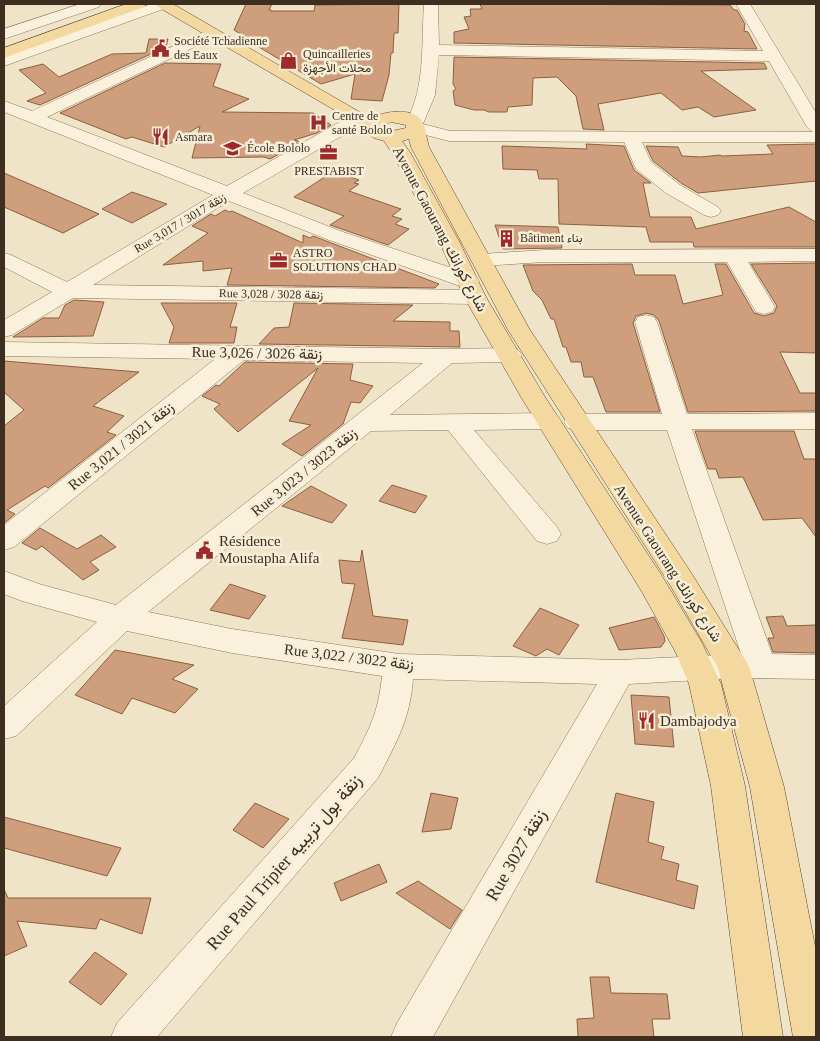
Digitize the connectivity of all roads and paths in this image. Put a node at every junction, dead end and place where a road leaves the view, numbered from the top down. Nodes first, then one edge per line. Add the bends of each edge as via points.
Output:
1 (94, 4) edge
2 (112, 4) edge
3 (139, 4) edge
4 (164, 4) edge
5 (420, 4) edge
6 (431, 4) edge
7 (743, 4) edge
8 (213, 33) junction
9 (4, 34) edge
10 (4, 41) edge
11 (430, 50) junction
12 (4, 53) edge
13 (774, 56) junction
14 (4, 61) edge
15 (4, 106) edge
16 (32, 117) junction
17 (388, 123) junction
18 (816, 127) edge
19 (631, 137) junction
20 (816, 137) edge
21 (229, 193) junction
22 (710, 211) dead end
23 (816, 255) edge
24 (734, 256) junction
25 (4, 259) edge
26 (475, 279) junction
27 (67, 291) junction
28 (764, 307) dead end
29 (646, 322) dead end
30 (4, 330) edge
31 (4, 349) edge
32 (238, 352) junction
33 (510, 355) junction
34 (446, 356) junction
35 (454, 421) junction
36 (548, 421) junction
37 (676, 421) junction
38 (816, 421) edge
39 (577, 422) junction
40 (365, 423) junction
41 (547, 534) dead end
42 (4, 540) edge
43 (4, 582) edge
44 (121, 618) junction
45 (399, 666) junction
46 (747, 666) junction
47 (698, 667) junction
48 (816, 667) edge
49 (620, 672) junction
50 (4, 726) edge
51 (130, 1037) edge
52 (411, 1037) edge
53 (763, 1037) edge
54 (813, 1037) edge

1 - 9 street
2 - 10 main road
3 - 12 main road
4 - 8 main road
4 - 14 street
5 - 17 street, Rue 3,017 / زنقة 3017 via 414,100
6 - 11 street
7 - 13 street
8 - 16 street
8 - 17 main road
11 - 13 street
11 - 17 street via 428,91 422,111
13 - 18 street
15 - 16 street
16 - 21 street
17 - 19 street via 449,136
17 - 21 street, Rue 3,017 / زنقة 3017
17 - 26 main road, Avenue Gaourang شارع كورانك via 401,152
19 - 20 street
19 - 22 street via 643,165 673,189
21 - 26 street via 336,236
21 - 27 street, Rue 3,017 / زنقة 3017
23 - 24 street, Rue 3,028 / زنقة 3028
24 - 26 street, Rue 3,028 / زنقة 3028 via 545,256
24 - 28 street
25 - 27 street
26 - 27 street, Rue 3,028 / زنقة 3028
26 - 33 main road, Avenue Gaourang شارع كورانك
26 - 39 main road, Avenue Gaourang شارع كورانك via 519,330
27 - 30 street, Rue 3,017 / زنقة 3017
29 - 37 street
31 - 32 street, Rue 3,026 / زنقة 3026
32 - 34 street, Rue 3,026 / زنقة 3026
32 - 42 street, Rue 3,021 / زنقة 3021
33 - 34 street, Rue 3,026 / زنقة 3026
33 - 36 main road, Avenue Gaourang شارع كورانك
34 - 40 street, Rue 3,023 / زنقة 3023
35 - 36 street
35 - 40 street
35 - 41 street
36 - 47 main road, Avenue Gaourang شارع كورانك via 652,584
37 - 38 street
37 - 39 street
37 - 46 street
39 - 46 main road, Avenue Gaourang شارع كورانك via 680,578
40 - 44 street, Rue 3,023 / زنقة 3023
43 - 44 street, Rue 3,022 / زنقة 3022
44 - 45 street, Rue 3,022 / زنقة 3022 via 232,641
44 - 50 street, Rue 3,023 / زنقة 3023
45 - 49 street, Rue 3,022 / زنقة 3022
45 - 51 street, Rue Paul Tripier زنقة بول تريبيه via 396,696 387,729 366,768
46 - 47 street, Rue 3,022 / زنقة 3022
46 - 48 street, Rue 3,022 / زنقة 3022
46 - 54 main road, Avenue Gaourang شارع كورانك
47 - 49 street, Rue 3,022 / زنقة 3022
47 - 53 main road, Avenue Gaourang شارع كورانك via 705,684 728,786
49 - 52 street, Rue 3027 زنقة

